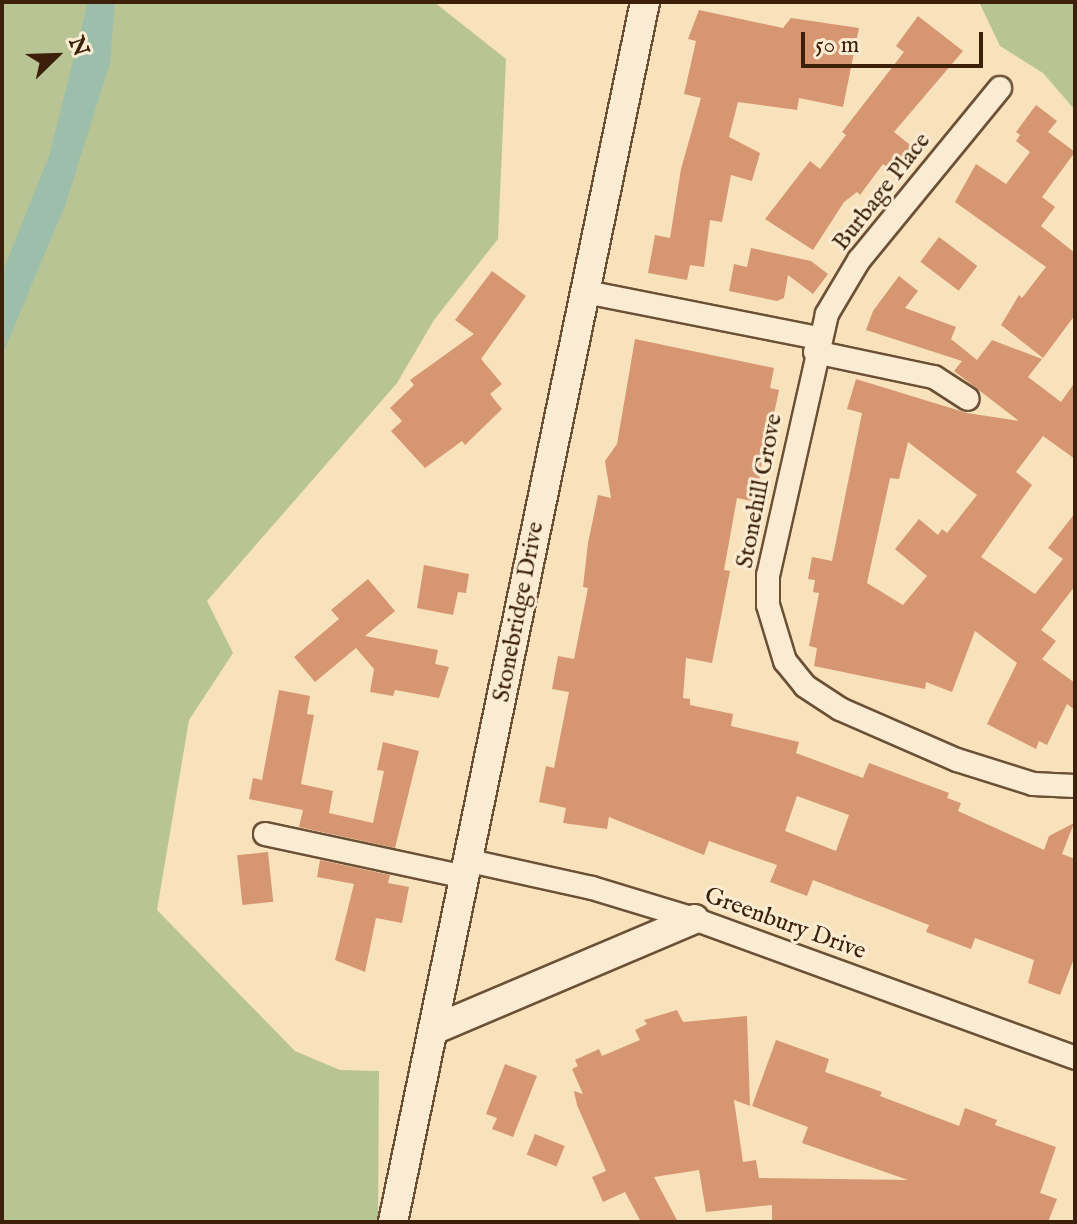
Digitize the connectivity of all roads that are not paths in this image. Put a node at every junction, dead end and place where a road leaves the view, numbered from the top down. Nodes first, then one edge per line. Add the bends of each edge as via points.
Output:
1 (645, 2) edge
2 (1000, 88) dead end
3 (586, 292) junction
4 (816, 345) junction
5 (968, 399) dead end
6 (1075, 786) edge
7 (265, 834) dead end
8 (468, 869) junction
9 (694, 919) junction
10 (433, 1030) junction
11 (1075, 1058) edge
12 (393, 1222) edge

1 - 3 street, Stonebridge Drive
2 - 4 street, Burbage Place via 859,260
3 - 4 street
3 - 8 street, Stonebridge Drive
4 - 5 street via 934,377
4 - 6 street, Stonehill Grove via 768,575 774,638 785,661 805,686 889,733 1033,784
7 - 8 street, Greenbury Drive
8 - 9 street, Greenbury Drive via 592,888
8 - 10 street, Stonebridge Drive
9 - 10 street
9 - 11 street, Greenbury Drive
10 - 12 street, Stonebridge Drive

